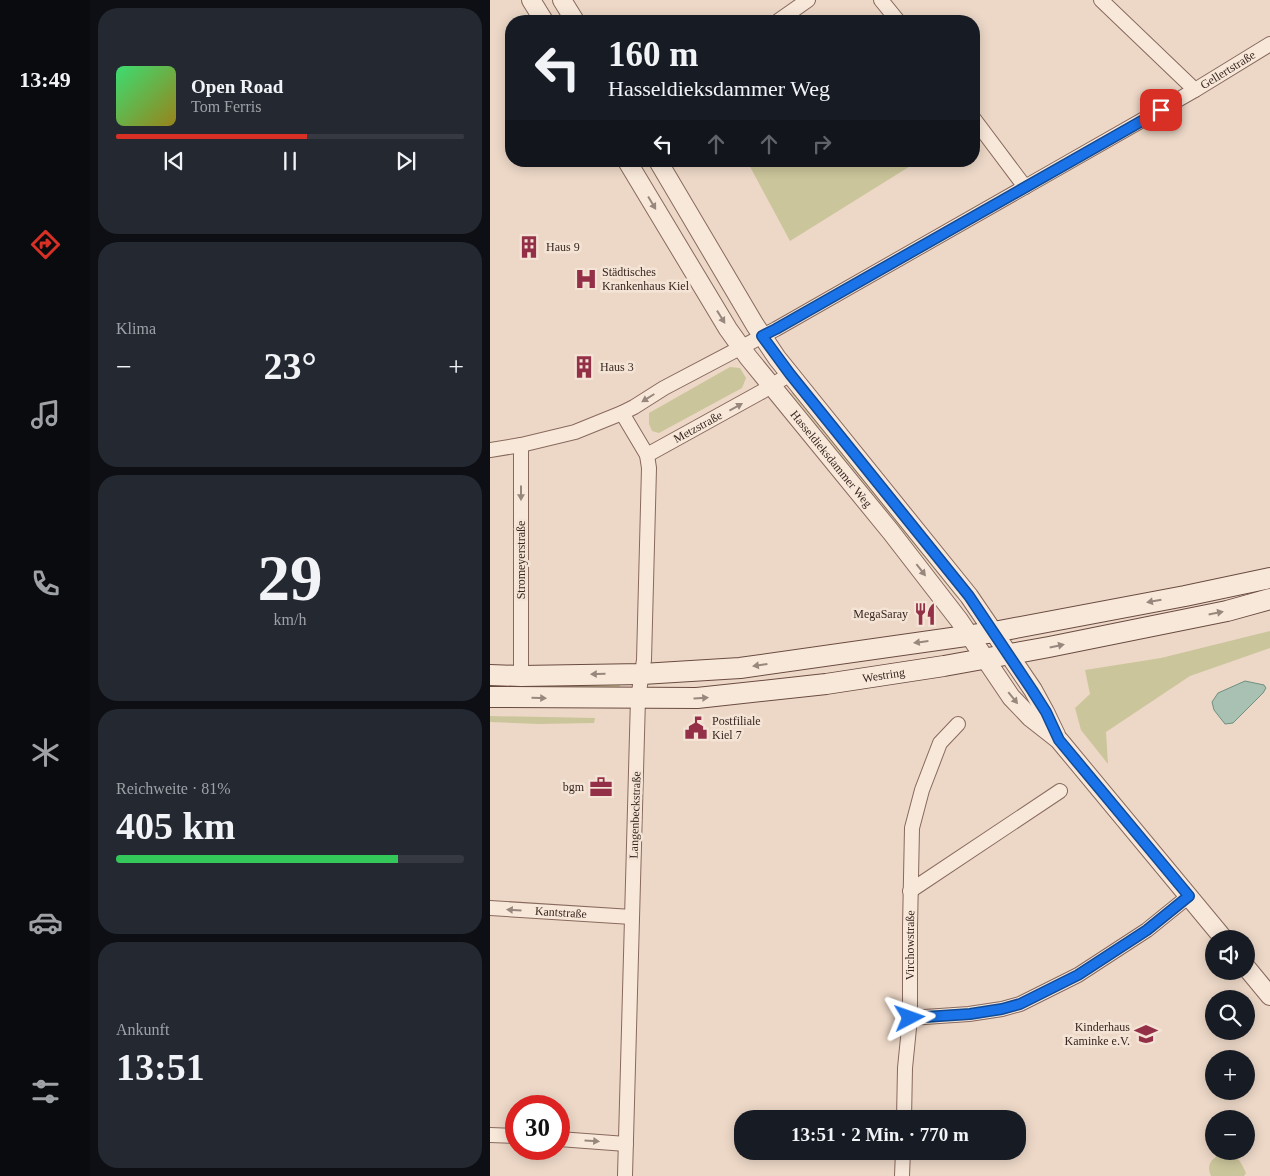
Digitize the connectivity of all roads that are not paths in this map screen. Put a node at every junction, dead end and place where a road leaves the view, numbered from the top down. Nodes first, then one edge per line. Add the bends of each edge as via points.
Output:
1 (531, 0) edge
2 (562, 0) edge
3 (808, 0) edge
4 (881, 0) edge
5 (1101, 0) edge
6 (540, 15) edge
7 (571, 15) edge
8 (787, 15) edge
9 (893, 15) edge
10 (1270, 44) edge
11 (1194, 90) junction
12 (980, 128) edge
13 (631, 167) edge
14 (662, 167) edge
15 (1025, 187) junction
16 (762, 336) junction
17 (741, 347) junction
18 (790, 374) junction
19 (772, 386) junction
20 (622, 413) junction
21 (521, 445) junction
22 (490, 450) edge
23 (647, 456) junction
24 (1270, 578) edge
25 (1270, 599) edge
26 (994, 632) junction
27 (969, 635) junction
28 (1009, 655) junction
29 (985, 658) junction
30 (642, 674) junction
31 (490, 675) edge
32 (521, 676) junction
33 (490, 697) edge
34 (638, 698) junction
35 (958, 724) dead end
36 (1059, 740) junction
37 (1060, 791) dead end
38 (910, 891) junction
39 (1189, 896) junction
40 (490, 908) edge
41 (632, 917) junction
42 (1217, 930) edge
43 (1255, 978) edge
44 (1270, 996) edge
45 (910, 1018) junction
46 (904, 1110) edge
47 (490, 1135) edge
48 (505, 1136) edge
49 (570, 1140) edge
50 (626, 1144) junction
51 (903, 1160) edge
52 (625, 1176) edge
53 (902, 1176) edge

1 - 6 street
2 - 7 street
3 - 8 street
4 - 9 street
5 - 11 street
10 - 11 street, Gellertstraße
11 - 15 street, Gellertstraße
12 - 15 street
13 -> 17 street, Hasseldieksdammer Weg
14 - 16 street, Hasseldieksdammer Weg
15 - 16 street, Gellertstraße
16 - 17 street, Gellertstraße
16 - 18 street, Hasseldieksdammer Weg
17 - 19 street, Hasseldieksdammer Weg
17 -> 20 street
18 - 19 street, Metzstraße
18 - 26 street, Hasseldieksdammer Weg via 969,596
23 -> 19 street, Metzstraße
19 -> 27 street, Hasseldieksdammer Weg via 891,532
20 - 21 street via 575,432
20 - 23 street
21 - 22 street
21 -> 32 street, Stromeyerstraße
23 - 30 street, Langenbeckstraße
24 -> 26 main road
28 -> 25 main road, Westring via 1227,611
26 - 27 main road
26 - 28 street, Hasseldieksdammer Weg
27 - 29 street, Hasseldieksdammer Weg
27 -> 30 main road via 740,668
28 - 29 main road, Westring
28 - 36 street, Hasseldieksdammer Weg via 1046,712
34 -> 29 main road, Westring via 697,698 777,690
29 -> 36 street, Hasseldieksdammer Weg via 1018,706
30 -> 32 main road
30 - 34 street, Langenbeckstraße
31 - 32 main road
33 -> 34 main road, Westring
34 - 41 street, Langenbeckstraße
35 - 38 street, Virchowstraße via 940,743 920,798 912,828
36 - 39 street, Hasseldieksdammer Weg
37 - 38 street
38 - 45 street, Virchowstraße
39 - 42 street, Hasseldieksdammer Weg
39 - 45 street via 1147,930 1078,975 1020,1004 970,1014
41 -> 40 street, Kantstraße
41 - 50 street, Langenbeckstraße
43 - 44 street
45 - 46 street, Virchowstraße
47 - 48 street
49 -> 50 street
50 - 52 street, Langenbeckstraße
51 - 53 street

